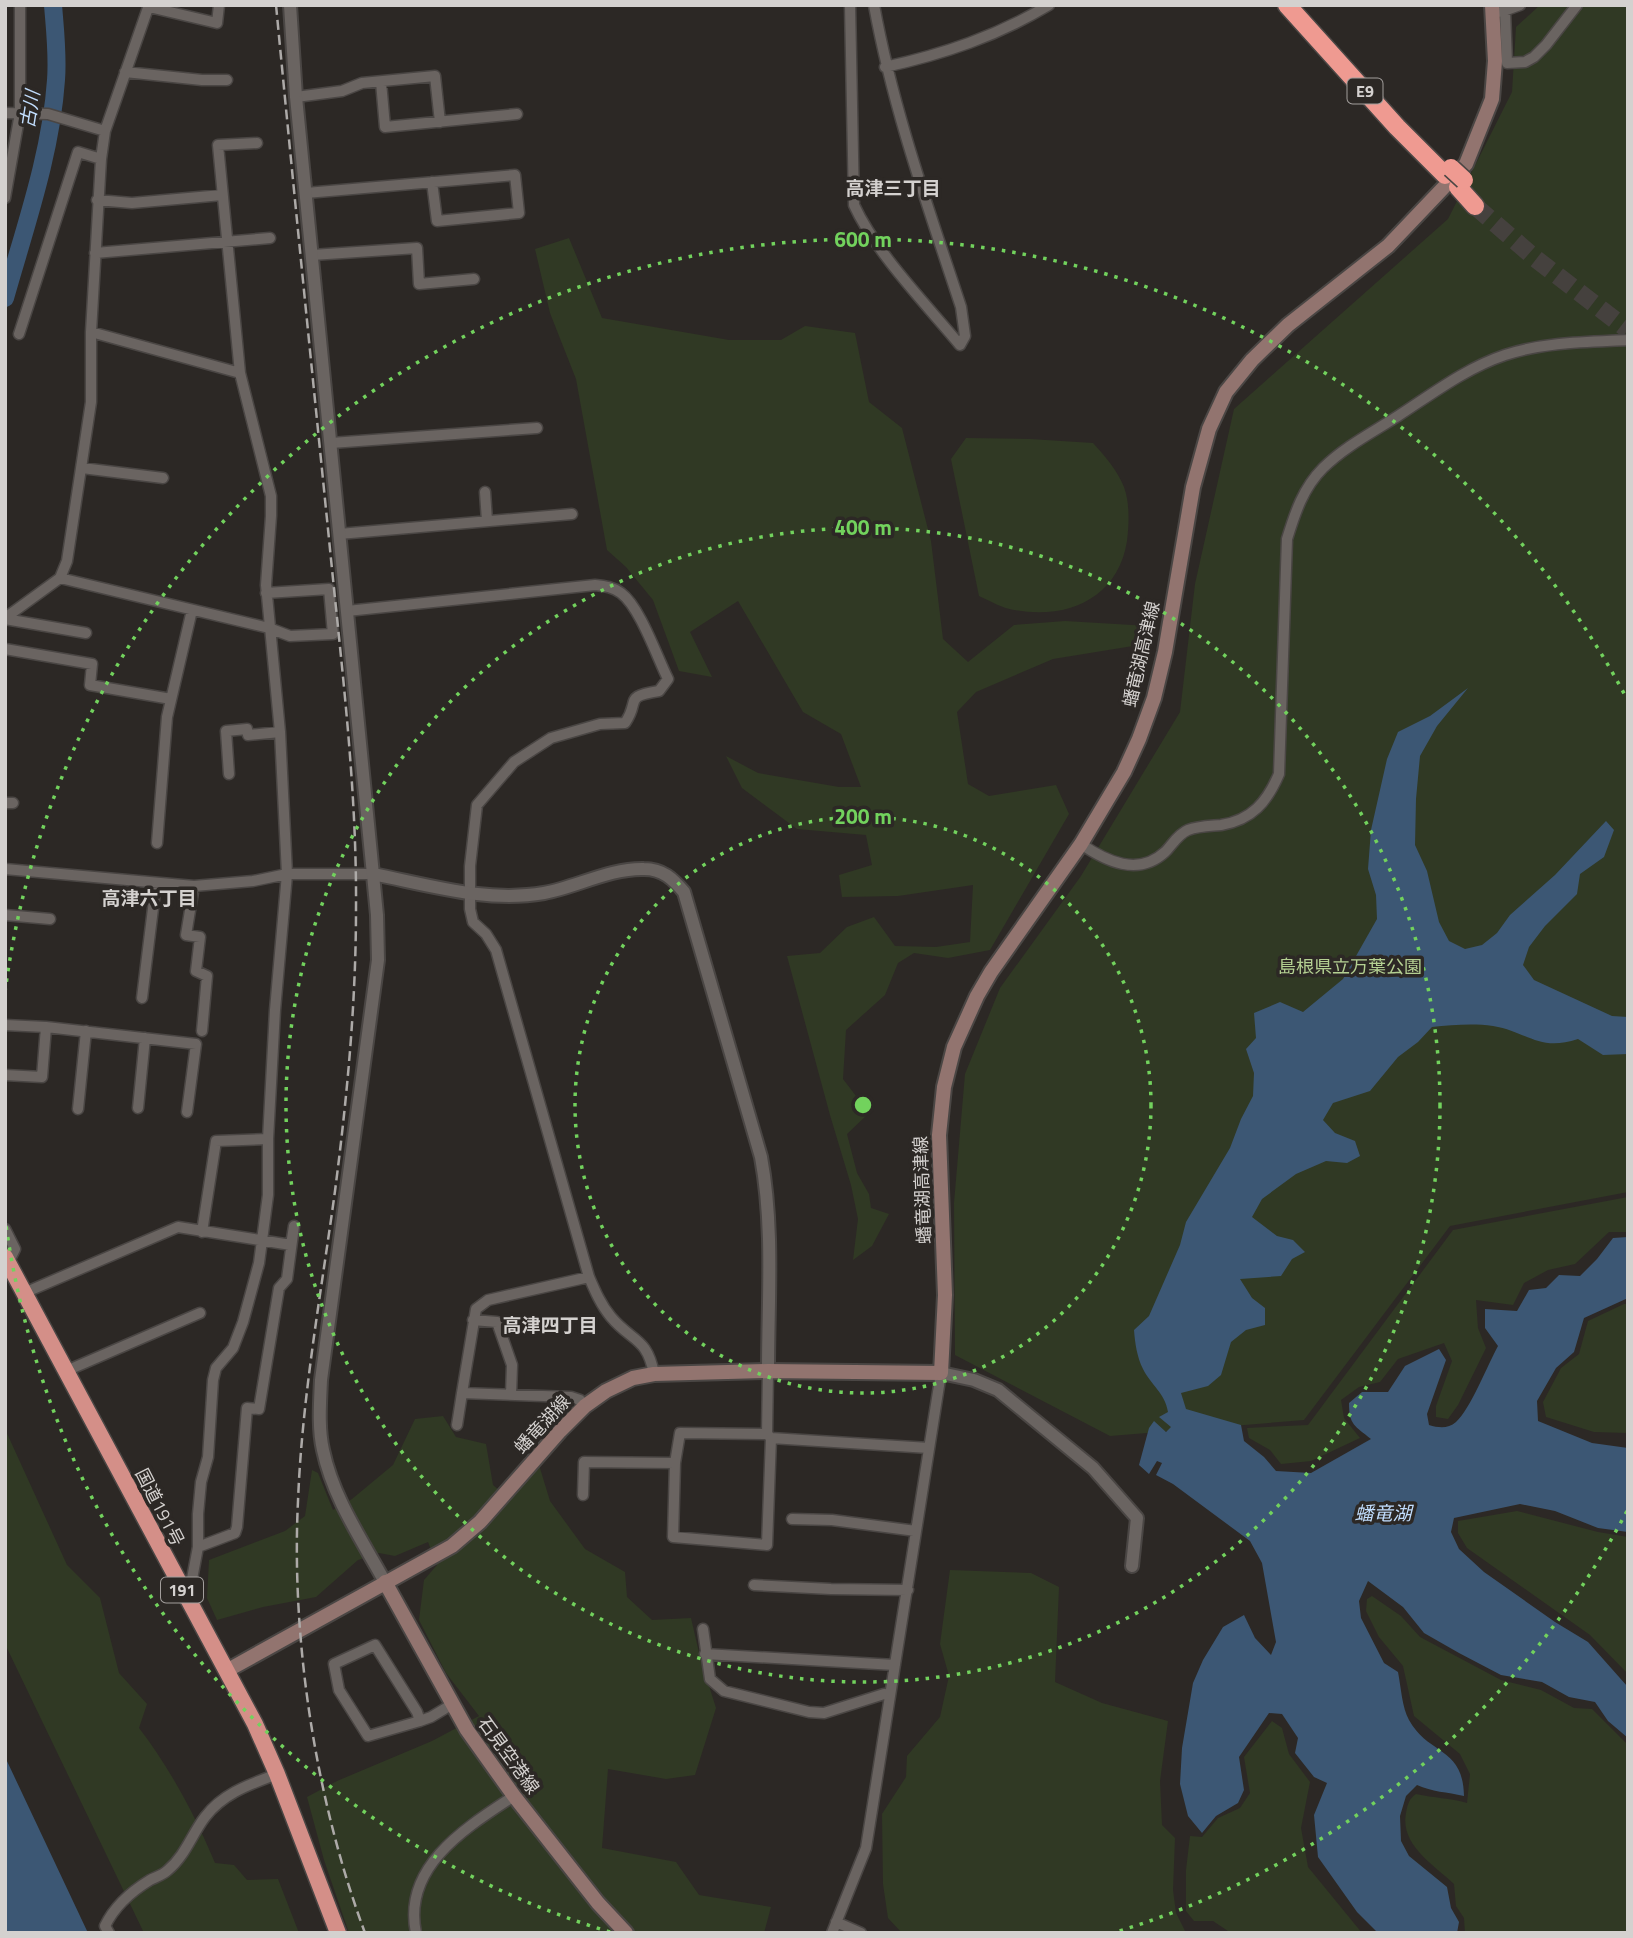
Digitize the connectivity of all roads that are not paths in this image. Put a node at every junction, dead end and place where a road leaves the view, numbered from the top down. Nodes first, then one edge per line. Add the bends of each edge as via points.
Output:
1 (20, 5) edge
2 (219, 5) edge
3 (290, 5) edge
4 (850, 5) edge
5 (874, 5) edge
6 (1287, 5) edge
7 (1297, 5) edge
8 (1520, 5) edge
9 (1577, 5) edge
10 (149, 6) edge
11 (1042, 7) edge
12 (1497, 10) edge
13 (886, 66) junction
14 (125, 72) junction
15 (227, 80) dead end
16 (381, 82) junction
17 (296, 97) junction
18 (5, 113) edge
19 (20, 113) junction
20 (517, 114) dead end
21 (440, 122) junction
22 (105, 131) junction
23 (257, 143) dead end
24 (101, 159) junction
25 (1454, 178) junction
26 (432, 182) junction
27 (306, 193) junction
28 (222, 195) junction
29 (5, 198) edge
30 (97, 200) junction
31 (1477, 201) tunnel mouth
32 (270, 238) dead end
33 (228, 242) junction
34 (94, 253) junction
35 (312, 255) junction
36 (474, 279) dead end
37 (91, 332) junction
38 (19, 334) dead end
39 (1628, 340) edge
40 (240, 373) junction
41 (537, 428) dead end
42 (331, 443) junction
43 (82, 468) junction
44 (163, 478) dead end
45 (485, 492) dead end
46 (572, 514) dead end
47 (487, 522) junction
48 (339, 534) junction
49 (60, 578) junction
50 (266, 593) junction
51 (192, 610) junction
52 (347, 611) junction
53 (5, 619) edge
54 (269, 628) junction
55 (86, 634) dead end
56 (5, 649) edge
57 (171, 699) junction
58 (280, 732) junction
59 (229, 774) dead end
60 (157, 843) dead end
61 (1081, 844) junction
62 (5, 869) edge
63 (288, 874) junction
64 (373, 874) junction
65 (156, 884) junction
66 (194, 886) junction
67 (471, 893) junction
68 (5, 915) edge
69 (50, 919) dead end
70 (142, 998) dead end
71 (5, 1025) edge
72 (46, 1027) junction
73 (86, 1031) junction
74 (202, 1031) dead end
75 (145, 1038) junction
76 (5, 1075) edge
77 (138, 1108) dead end
78 (78, 1109) dead end
79 (187, 1112) dead end
80 (268, 1139) junction
81 (5, 1229) edge
82 (202, 1232) junction
83 (263, 1241) junction
84 (7, 1260) edge
85 (589, 1277) junction
86 (24, 1293) junction
87 (200, 1313) dead end
88 (473, 1320) junction
89 (66, 1371) junction
90 (768, 1371) junction
91 (941, 1373) junction
92 (654, 1374) junction
93 (462, 1393) junction
94 (511, 1395) junction
95 (585, 1406) junction
96 (457, 1425) dead end
97 (769, 1436) junction
98 (929, 1448) junction
99 (675, 1463) junction
100 (583, 1494) dead end
101 (792, 1519) dead end
102 (916, 1531) junction
103 (198, 1547) junction
104 (1132, 1566) dead end
105 (385, 1582) junction
106 (754, 1585) dead end
107 (180, 1588) junction
108 (908, 1590) junction
109 (703, 1629) dead end
110 (705, 1654) junction
111 (895, 1665) junction
112 (228, 1670) junction
113 (890, 1695) junction
114 (451, 1705) junction
115 (420, 1721) junction
116 (277, 1774) junction
117 (514, 1796) junction
118 (834, 1928) edge
119 (109, 1933) edge
120 (338, 1933) edge
121 (416, 1933) edge
122 (626, 1933) edge
123 (861, 1933) edge

1 - 19 street
2 - 10 street via 217,23
3 - 17 street
4 - 13 street via 849,207 960,345 965,336 961,307
5 - 13 street
6 - 25 highway, E9 via 1397,127
7 - 25 highway, E9
8 - 12 street
9 - 12 street via 1546,45 1525,62 1507,63
10 - 14 street
11 - 13 street via 987,37
12 - 25 main road, 蟠竜湖高津線 via 1492,99 1466,164
14 - 15 street
14 - 22 street
16 - 17 street
16 - 21 street via 385,127
16 - 21 street via 435,76
17 - 27 street
18 - 19 street
19 - 22 street via 58,116
19 - 29 street
20 - 21 street
22 - 24 street
23 - 28 street via 218,145
24 - 30 street
24 - 38 street via 78,152
25 - 31 highway, E9
25 - 61 main road, 蟠竜湖高津線 via 1388,247 1288,324 1226,392 1209,429 1193,487 1154,698 1124,772
26 - 26 street via 515,175 519,213 436,221
26 - 27 street
27 - 35 street
28 - 30 street via 132,203
28 - 33 street
30 - 34 street
32 - 33 street
33 - 34 street
33 - 40 street
34 - 37 street
35 - 36 street via 417,248 419,284
35 - 42 street
37 - 40 street
37 - 43 street via 91,402
39 - 61 street via 1541,347 1473,368 1322,468 1296,510 1287,539 1279,775 1270,794 1244,818 1186,831 1149,863 1126,866 1102,859
40 - 50 street via 271,496
41 - 42 street
42 - 48 street
43 - 44 street
43 - 49 street via 67,561
45 - 47 street
46 - 47 street
47 - 48 street
48 - 52 street
49 - 51 street
49 - 53 street
50 - 54 street
50 - 54 street via 329,589 333,634 290,636
51 - 54 street
51 - 57 street
52 - 64 street
52 - 67 street via 610,587 633,606 668,680 659,691 633,697 625,723 600,724 551,738 503,773 477,805
53 - 55 street
54 - 58 street
56 - 57 street via 92,664 90,685
57 - 60 street
58 - 59 street via 248,735 247,729 226,731
58 - 63 street
61 - 91 main road, 蟠竜湖高津線 via 991,972 954,1047 939,1135 945,1295
62 - 65 street
63 - 64 street
63 - 66 street
63 - 80 street
64 - 67 street
64 - 105 street via 378,960 319,1412 331,1480
65 - 66 street
65 - 70 street
66 - 74 street via 186,935 200,937 196,971 207,976
67 - 85 street via 473,922 496,950
67 - 90 street via 544,893 643,869 659,871 684,892 766,1185
68 - 69 street
71 - 72 street
72 - 73 street
72 - 76 street via 42,1077
73 - 75 street
73 - 78 street
75 - 77 street
75 - 79 street via 196,1044
80 - 82 street via 216,1141
80 - 83 street
81 - 84 street via 15,1249
82 - 83 street
82 - 86 street via 178,1227
83 - 103 street via 238,1335 213,1380
83 - 103 street via 291,1245 294,1226 287,1279 279,1288 260,1409 247,1408 237,1527 235,1533
84 - 86 highway, 国道191号 / 191
85 - 88 street via 488,1300 476,1309
85 - 92 street via 600,1303 650,1354
86 - 89 highway, 国道191号 / 191
87 - 89 street
88 - 93 street
88 - 94 street via 497,1322 512,1365
89 - 107 highway, 国道191号 / 191
90 - 91 main road, 蟠竜湖線
90 - 92 main road, 蟠竜湖線
90 - 97 street
91 - 98 street
91 - 104 street via 998,1390 1093,1468 1137,1518
92 - 95 main road, 蟠竜湖線 via 633,1378
93 - 94 street
93 - 96 street
94 - 95 street via 571,1397
95 - 105 main road, 蟠竜湖線 via 480,1522 452,1546
97 - 98 street
97 - 99 street via 680,1433
97 - 99 street via 767,1545 673,1537
98 - 102 street
99 - 100 street via 584,1462
101 - 102 street
102 - 108 street
103 - 107 street via 192,1580
105 - 112 main road, 蟠竜湖線
105 - 114 main road, 石見空港線
106 - 108 street
107 - 112 highway, 国道191号 / 191
108 - 111 street
109 - 110 street
110 - 111 street
110 - 113 street via 709,1679 724,1691 809,1712 824,1713
111 - 113 street
112 - 116 highway, 国道191号 / 191
113 - 118 street via 866,1848
114 - 115 street
114 - 117 main road, 石見空港線
115 - 115 street via 375,1646 334,1664 339,1690 368,1736
116 - 119 street via 236,1790 216,1805 168,1871 132,1893 110,1915 105,1926
116 - 120 highway, 国道191号 / 191
117 - 121 street via 430,1863 415,1904
117 - 122 main road, 石見空港線
118 - 123 street

